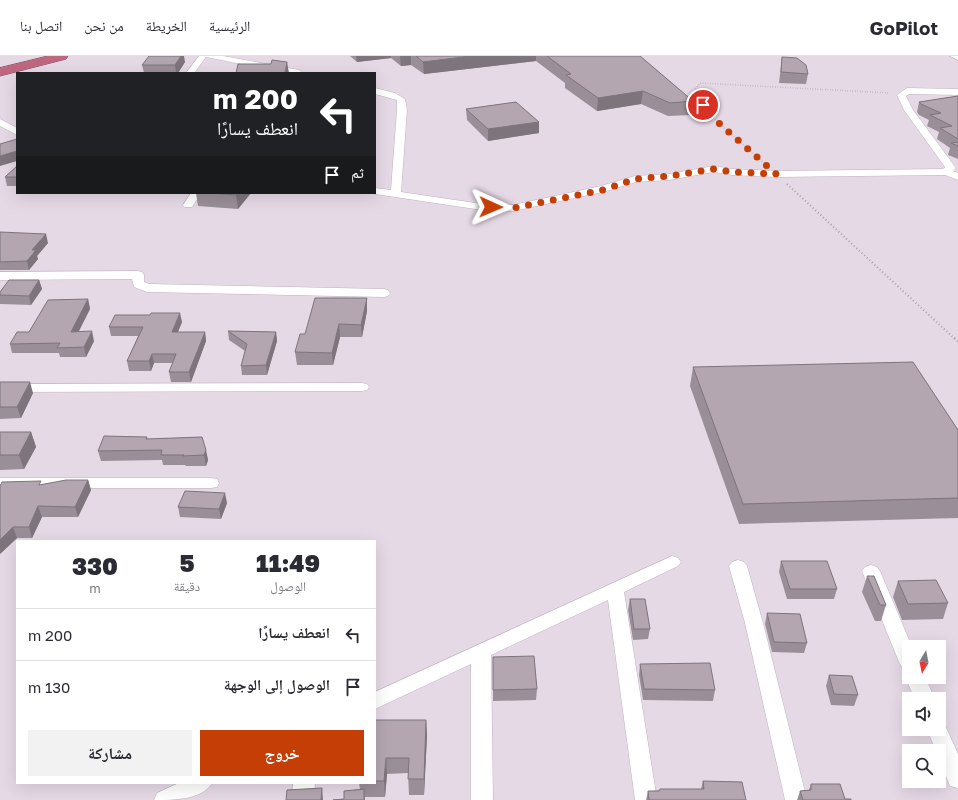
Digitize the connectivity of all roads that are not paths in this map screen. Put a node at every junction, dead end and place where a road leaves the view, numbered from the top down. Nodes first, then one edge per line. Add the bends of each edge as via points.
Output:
1 (62, 56) edge
2 (203, 56) edge
3 (210, 56) edge
4 (954, 56) edge
5 (958, 58) edge
6 (0, 72) edge
7 (191, 72) edge
8 (293, 72) edge
9 (376, 91) edge
10 (958, 92) edge
11 (0, 122) edge
12 (16, 131) edge
13 (946, 172) junction
14 (958, 177) edge
15 (376, 191) edge
16 (195, 194) edge
17 (396, 194) junction
18 (188, 205) dead end
19 (0, 276) edge
20 (384, 293) dead end
21 (0, 388) edge
22 (362, 388) dead end
23 (0, 483) edge
24 (211, 483) dead end
25 (672, 562) dead end
26 (738, 566) dead end
27 (871, 571) dead end
28 (615, 589) junction
29 (902, 645) edge
30 (481, 652) junction
31 (376, 701) edge
32 (940, 736) edge
33 (958, 779) edge
34 (199, 784) edge
35 (304, 784) edge
36 (165, 800) edge
37 (303, 800) edge
38 (482, 800) edge
39 (646, 800) edge
40 (796, 800) edge

1 - 6 highway
2 - 7 street
3 - 8 street
4 - 5 street
9 - 17 street via 400,99 402,110
10 - 13 street via 907,91 901,95 951,168
11 - 12 street
13 - 14 street
13 - 17 street via 776,174 714,169 635,179 603,190 513,208 482,207
15 - 17 street
16 - 18 street
19 - 20 street via 138,275 138,284 147,288
21 - 22 street
23 - 24 street
25 - 28 street
26 - 40 street
27 - 29 street
28 - 30 street
28 - 39 street
30 - 31 street
30 - 38 street
32 - 33 street
34 - 36 street
35 - 37 street

